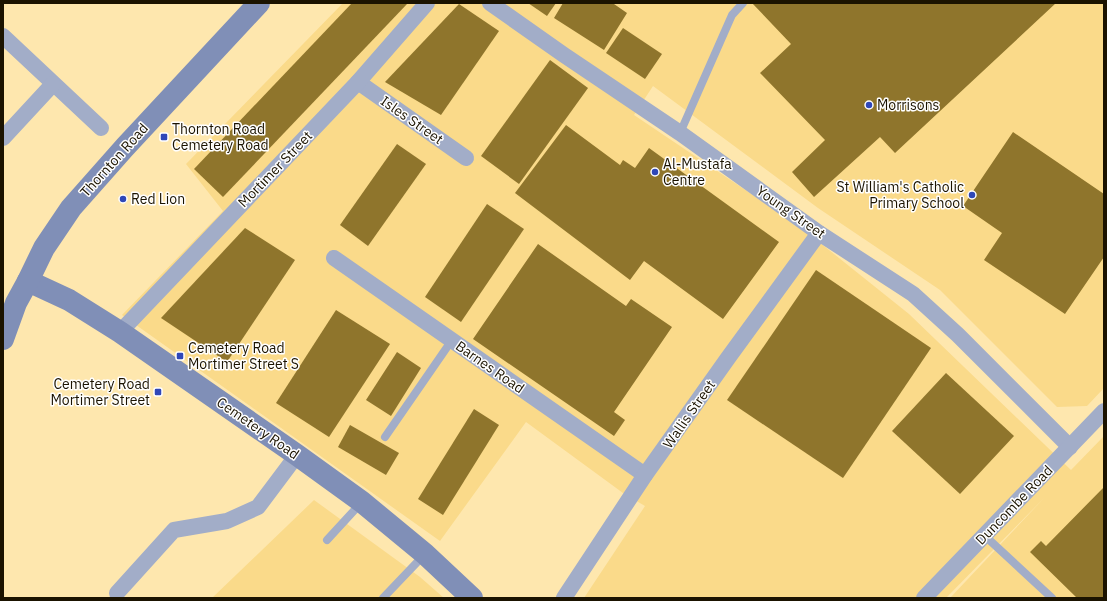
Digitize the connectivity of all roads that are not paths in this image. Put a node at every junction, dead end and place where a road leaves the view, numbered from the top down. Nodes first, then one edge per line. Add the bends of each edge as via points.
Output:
1 (259, 3) edge
2 (427, 3) edge
3 (490, 3) edge
4 (743, 3) edge
5 (3, 36) edge
6 (358, 82) junction
7 (53, 84) junction
8 (101, 128) dead end
9 (680, 133) junction
10 (3, 138) edge
11 (466, 158) dead end
12 (819, 233) junction
13 (334, 258) dead end
14 (28, 282) junction
15 (9, 301) edge
16 (120, 332) junction
17 (3, 340) edge
18 (452, 340) junction
19 (1104, 411) edge
20 (385, 437) dead end
21 (1070, 447) junction
22 (297, 455) junction
23 (645, 475) junction
24 (362, 502) junction
25 (985, 536) junction
26 (327, 540) dead end
27 (425, 554) junction
28 (117, 593) dead end
29 (383, 598) edge
30 (472, 598) edge
31 (564, 598) edge
32 (924, 598) edge
33 (1052, 598) edge

1 - 14 street, Thornton Road via 71,208 44,248
2 - 6 street, Mortimer Street
3 - 9 street, Young Street
4 - 9 lane via 732,15
5 - 7 street
6 - 11 street, Isles Street
6 - 16 street, Mortimer Street
7 - 8 street
7 - 10 street
9 - 12 street, Young Street
12 - 21 street, Young Street via 913,294 958,335
12 - 23 street, Wallis Street
13 - 18 street, Barnes Road
14 - 15 street, Thornton Road
14 - 16 street, Cemetery Road via 69,300
15 - 17 street, Thornton Road
16 - 22 street, Cemetery Road
18 - 20 lane
18 - 23 street, Barnes Road
19 - 21 street, Duncombe Road
21 - 25 street, Duncombe Road
22 - 24 street, Cemetery Road
22 - 28 street via 258,507 227,521 174,530
23 - 31 street, Wallis Street
24 - 26 lane
24 - 27 street, Cemetery Road
25 - 32 street, Duncombe Road
25 - 33 lane
27 - 29 lane
27 - 30 street, Cemetery Road

